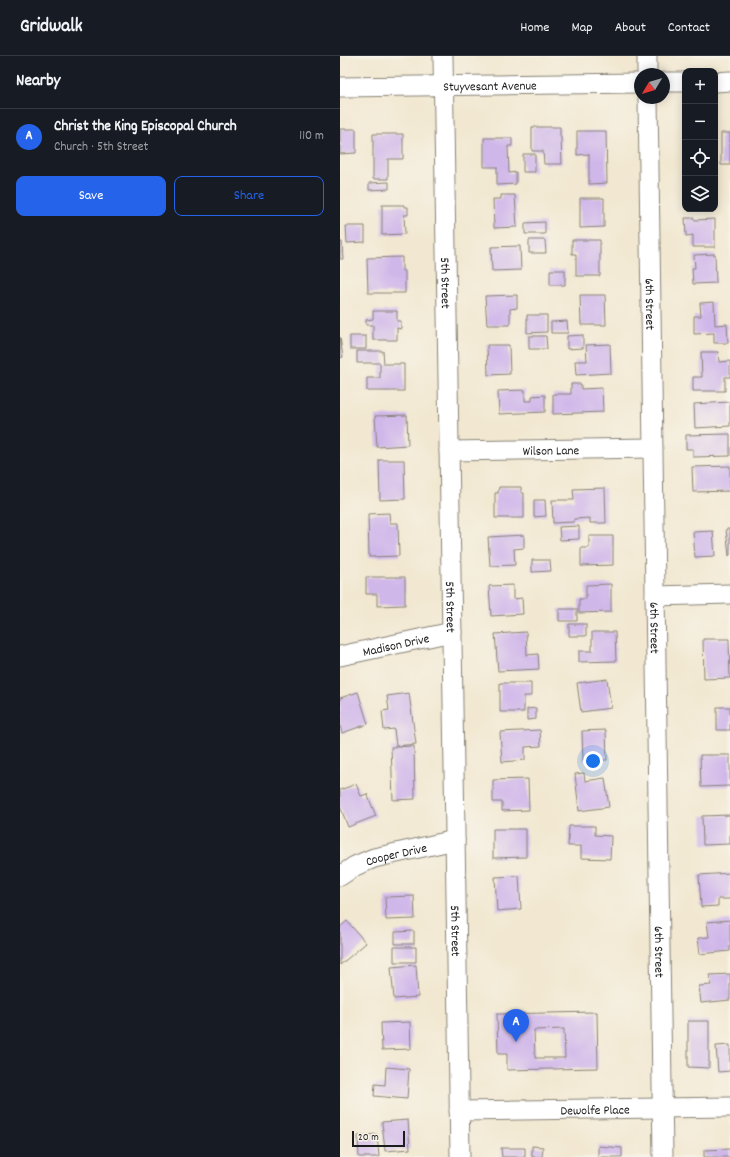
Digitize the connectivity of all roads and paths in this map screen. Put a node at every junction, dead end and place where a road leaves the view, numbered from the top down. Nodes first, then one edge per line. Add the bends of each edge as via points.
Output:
1 (443, 56) edge
2 (647, 56) edge
3 (647, 68) edge
4 (730, 81) edge
5 (634, 82) edge
6 (670, 82) edge
7 (682, 82) edge
8 (718, 82) edge
9 (444, 85) junction
10 (340, 87) edge
11 (648, 104) edge
12 (652, 448) junction
13 (449, 451) junction
14 (730, 594) edge
15 (655, 596) junction
16 (452, 632) junction
17 (340, 656) edge
18 (455, 840) junction
19 (340, 876) edge
20 (730, 1107) edge
21 (662, 1108) junction
22 (459, 1111) junction
23 (460, 1157) edge
24 (663, 1157) edge

1 - 9 street, 5th Street
2 - 3 street
4 - 8 street
5 - 9 street, Stuyvesant Avenue
6 - 7 street
9 - 10 street, Stuyvesant Avenue
9 - 13 street, 5th Street
11 - 12 street, 6th Street
12 - 13 street, Wilson Lane
12 - 15 street, 6th Street
13 - 16 street, 5th Street
14 - 15 street
15 - 21 street, 6th Street
16 - 17 street, Madison Drive
16 - 18 street, 5th Street
18 - 19 street, Cooper Drive via 374,858
18 - 22 street, 5th Street
20 - 21 street, Dewolfe Place
21 - 22 street, Dewolfe Place
21 - 24 street, 6th Street
22 - 23 street, 5th Street

